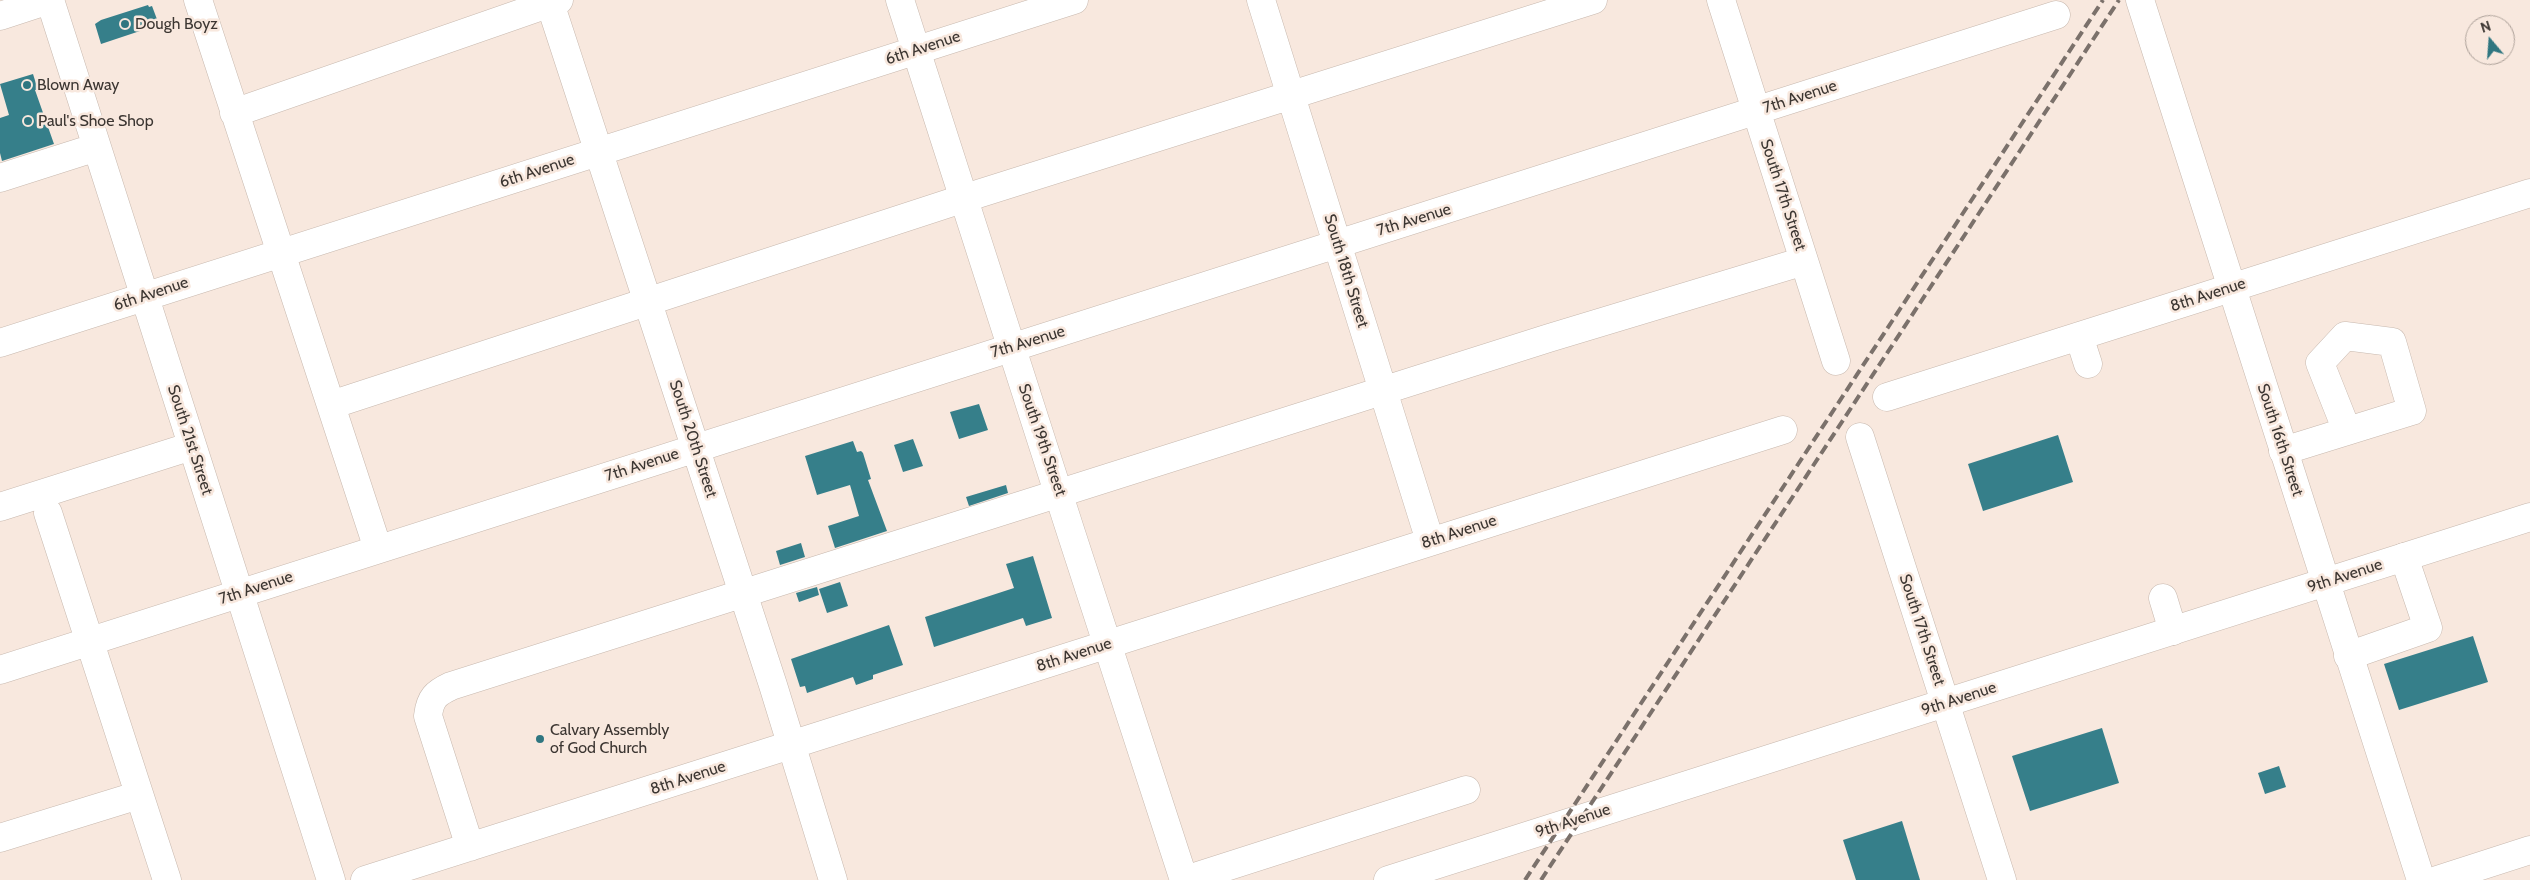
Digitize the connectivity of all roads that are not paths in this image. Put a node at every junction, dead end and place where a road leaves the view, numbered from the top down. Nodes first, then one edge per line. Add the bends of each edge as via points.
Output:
1 (49, 0) edge
2 (198, 0) edge
3 (900, 0) edge
4 (1074, 0) edge
5 (1261, 0) edge
6 (1593, 0) edge
7 (1720, 0) edge
8 (2140, 0) edge
9 (553, 1) edge
10 (0, 16) edge
11 (2056, 16) dead end
12 (916, 50) junction
13 (1291, 96) junction
14 (1756, 112) junction
15 (234, 113) junction
16 (97, 147) junction
17 (598, 151) junction
18 (0, 178) edge
19 (2530, 193) edge
20 (965, 198) junction
21 (1338, 244) junction
22 (282, 252) junction
23 (1804, 261) junction
24 (2231, 288) junction
25 (144, 296) junction
26 (648, 301) junction
27 (2079, 336) junction
28 (0, 343) edge
29 (1010, 347) junction
30 (1836, 361) dead end
31 (2088, 364) dead end
32 (1384, 391) junction
33 (1886, 397) dead end
34 (331, 405) junction
35 (1782, 430) dead end
36 (2347, 431) dead end
37 (1860, 438) dead end
38 (192, 446) junction
39 (696, 448) junction
40 (2283, 451) junction
41 (1060, 494) junction
42 (0, 507) edge
43 (48, 513) dead end
44 (2530, 518) edge
45 (1430, 541) junction
46 (378, 549) junction
47 (2404, 558) junction
48 (2325, 582) junction
49 (239, 593) junction
50 (744, 595) junction
51 (2163, 598) dead end
52 (2173, 631) junction
53 (89, 641) junction
54 (1108, 644) junction
55 (2348, 656) junction
56 (0, 670) edge
57 (1946, 703) junction
58 (791, 745) junction
59 (1466, 790) dead end
60 (139, 795) junction
61 (0, 838) edge
62 (470, 847) junction
63 (2530, 850) edge
64 (167, 880) edge
65 (331, 880) edge
66 (364, 880) edge
67 (833, 880) edge
68 (1185, 880) edge
69 (1388, 880) edge
70 (2002, 880) edge
71 (2421, 880) edge
72 (2437, 880) edge

1 - 10 street
1 - 16 street, South 21st Street
2 - 15 street
3 - 12 street, South 19th Street
4 - 12 street, 6th Avenue
5 - 13 street, South 18th Street
6 - 13 street
7 - 14 street, South 17th Street
8 - 24 street, South 16th Street
9 - 15 street
9 - 17 street, South 20th Street
11 - 14 street, 7th Avenue
12 - 17 street, 6th Avenue
12 - 20 street, South 19th Street
13 - 20 street
13 - 21 street, South 18th Street
14 - 21 street, 7th Avenue
14 - 23 street, South 17th Street
15 - 22 street
16 - 18 street
16 - 25 street, South 21st Street
17 - 22 street, 6th Avenue
17 - 26 street, South 20th Street
19 - 24 street, 8th Avenue
20 - 26 street
20 - 29 street, South 19th Street
21 - 29 street, 7th Avenue
21 - 32 street, South 18th Street
22 - 25 street, 6th Avenue
22 - 34 street
23 - 30 street, South 17th Street
23 - 32 street
24 - 27 street, 8th Avenue
24 - 40 street, South 16th Street
25 - 28 street, 6th Avenue
25 - 38 street, South 21st Street
26 - 34 street
26 - 39 street, South 20th Street
27 - 31 street
27 - 33 street, 8th Avenue
29 - 39 street, 7th Avenue
29 - 41 street, South 19th Street
32 - 41 street
32 - 45 street, South 18th Street
34 - 46 street
35 - 45 street, 8th Avenue
36 - 40 street
37 - 57 street, South 17th Street
38 - 42 street
38 - 49 street, South 21st Street
39 - 46 street, 7th Avenue
39 - 50 street, South 20th Street
40 - 48 street, South 16th Street
41 - 50 street
41 - 54 street, South 19th Street
43 - 53 street
44 - 47 street, 9th Avenue
45 - 54 street, 8th Avenue
46 - 49 street, 7th Avenue
47 - 48 street, 9th Avenue
47 - 55 street via 2428,628
48 - 52 street, 9th Avenue
48 - 55 street, South 16th Street
49 - 53 street, 7th Avenue
49 - 65 street, South 21st Street
50 - 58 street, South 20th Street
50 - 62 street via 439,692 429,702 428,716
51 - 52 street
52 - 57 street, 9th Avenue
53 - 56 street, 7th Avenue
53 - 60 street
54 - 58 street, 8th Avenue
54 - 68 street, South 19th Street
55 - 71 street, South 16th Street
57 - 69 street, 9th Avenue
57 - 70 street, South 17th Street
58 - 62 street, 8th Avenue
58 - 67 street, South 20th Street
59 - 68 street
60 - 61 street
60 - 64 street
62 - 66 street, 8th Avenue
63 - 72 street

